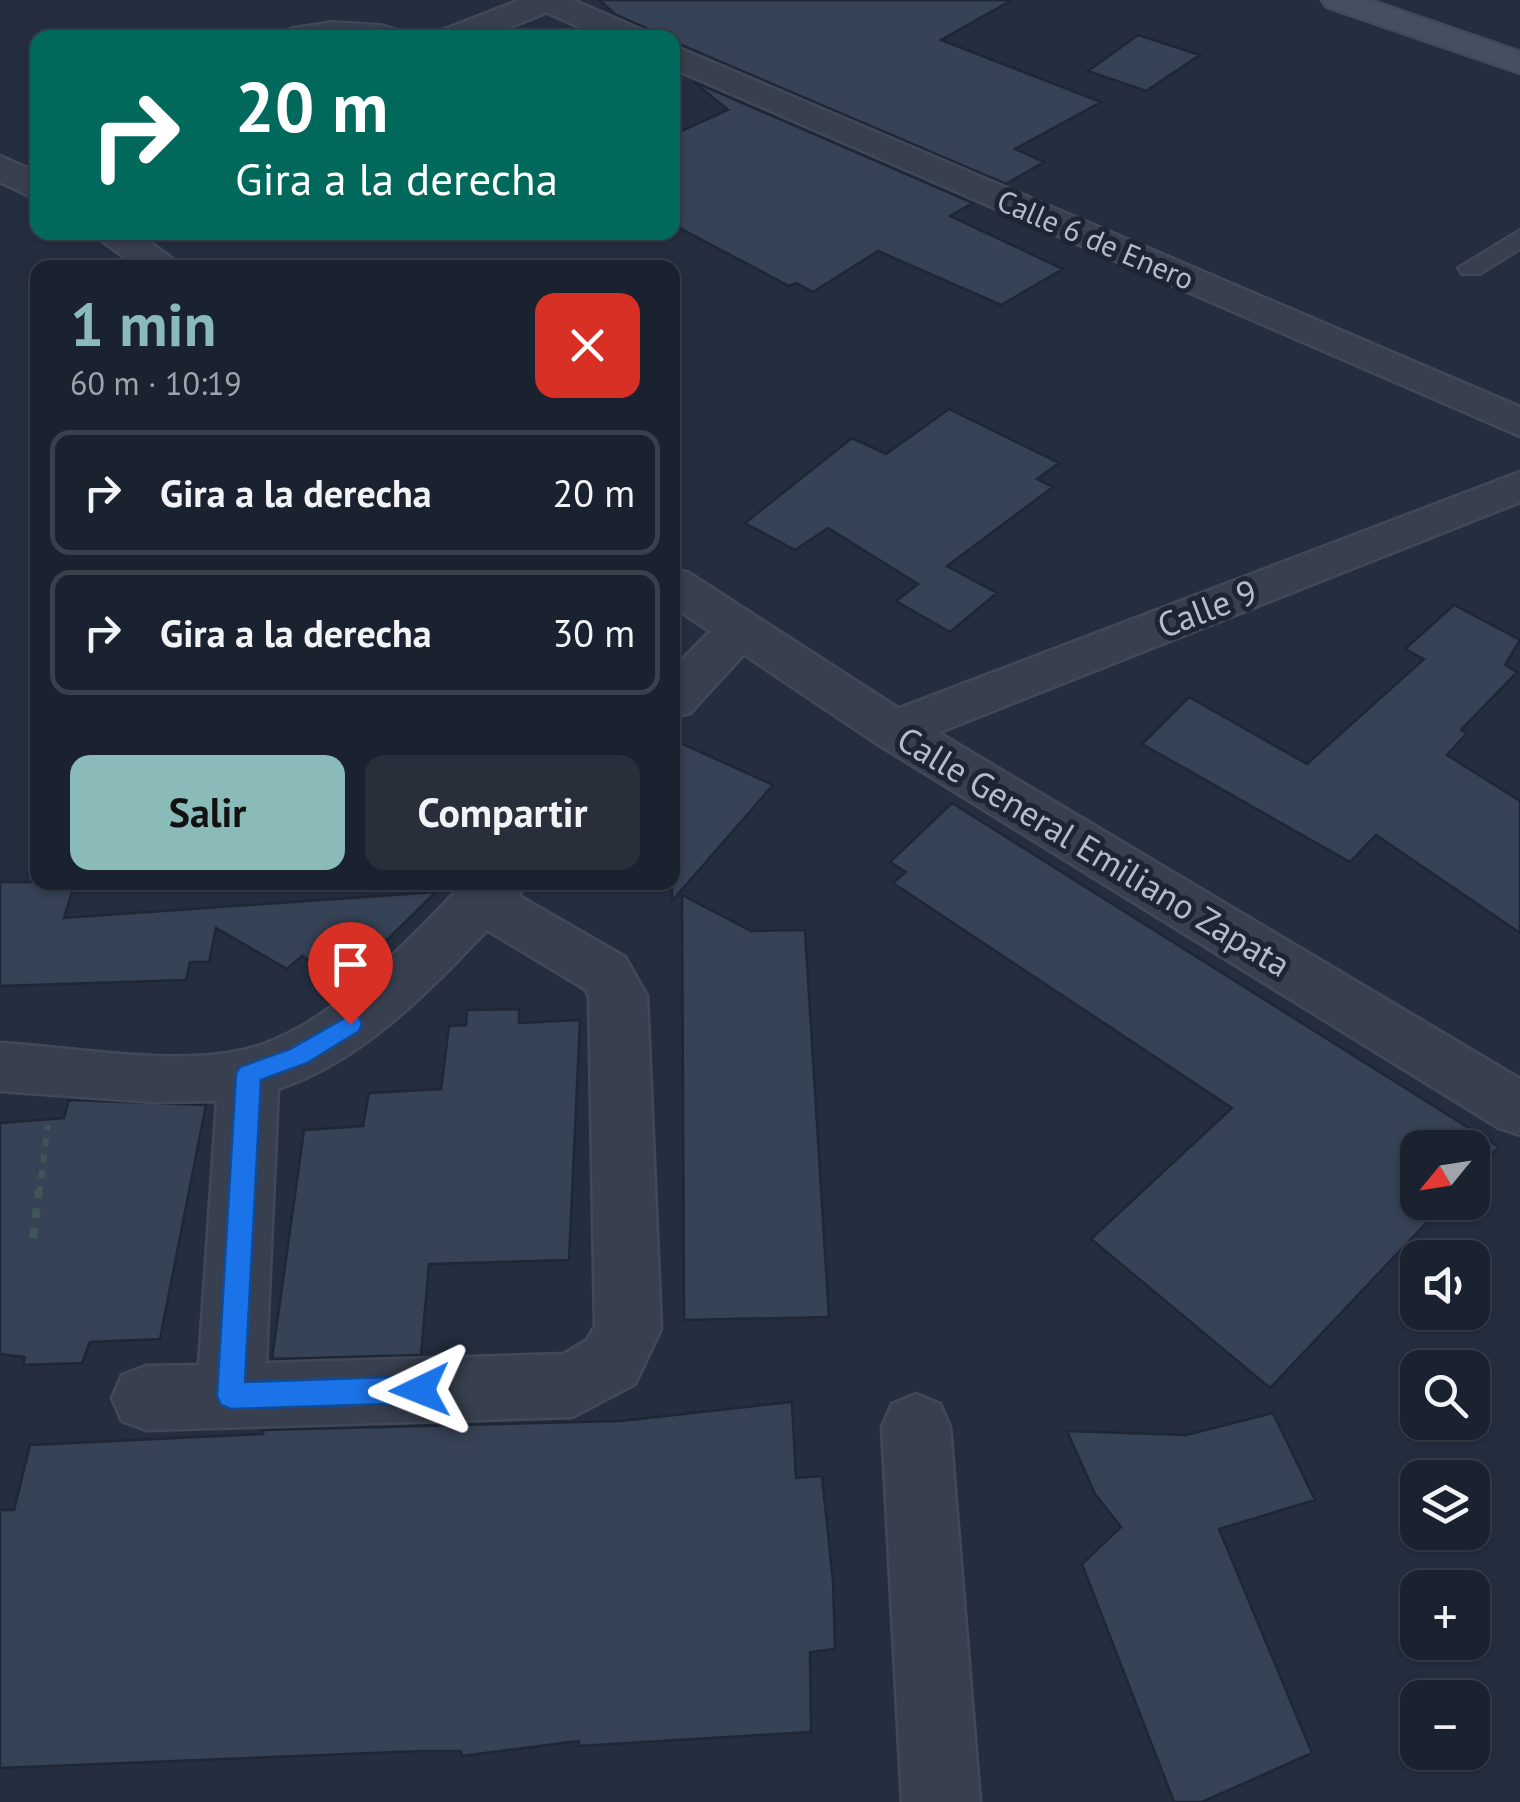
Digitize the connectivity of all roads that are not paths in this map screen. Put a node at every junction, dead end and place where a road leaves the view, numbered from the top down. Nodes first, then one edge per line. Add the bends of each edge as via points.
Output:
1 (548, 0) edge
2 (1338, 0) edge
3 (322, 30) edge
4 (373, 30) edge
5 (472, 30) edge
6 (614, 30) edge
7 (680, 58) edge
8 (1520, 62) edge
9 (1520, 238) edge
10 (122, 240) edge
11 (153, 260) edge
12 (1471, 268) dead end
13 (1520, 423) edge
14 (1520, 486) edge
15 (680, 589) edge
16 (739, 630) junction
17 (680, 693) edge
18 (894, 730) junction
19 (490, 892) edge
20 (28, 1068) edge
21 (249, 1074) junction
22 (1520, 1110) edge
23 (231, 1396) junction
24 (146, 1398) dead end
25 (916, 1427) dead end
26 (941, 1802) edge

1 - 5 street
1 - 6 street
2 - 8 main road
3 - 4 lane
7 - 13 street, Calle 6 de Enero
9 - 12 lane
10 - 11 street
14 - 18 street, Calle 9
15 - 16 street, Calle General Emiliano Zapata
16 - 17 street
16 - 18 street, Calle General Emiliano Zapata
18 - 22 street, Calle General Emiliano Zapata
19 - 21 street via 350,1024 299,1056
19 - 23 street via 606,973 618,996 628,1329 611,1362 572,1384
20 - 21 street
21 - 23 street
23 - 24 street
25 - 26 street

